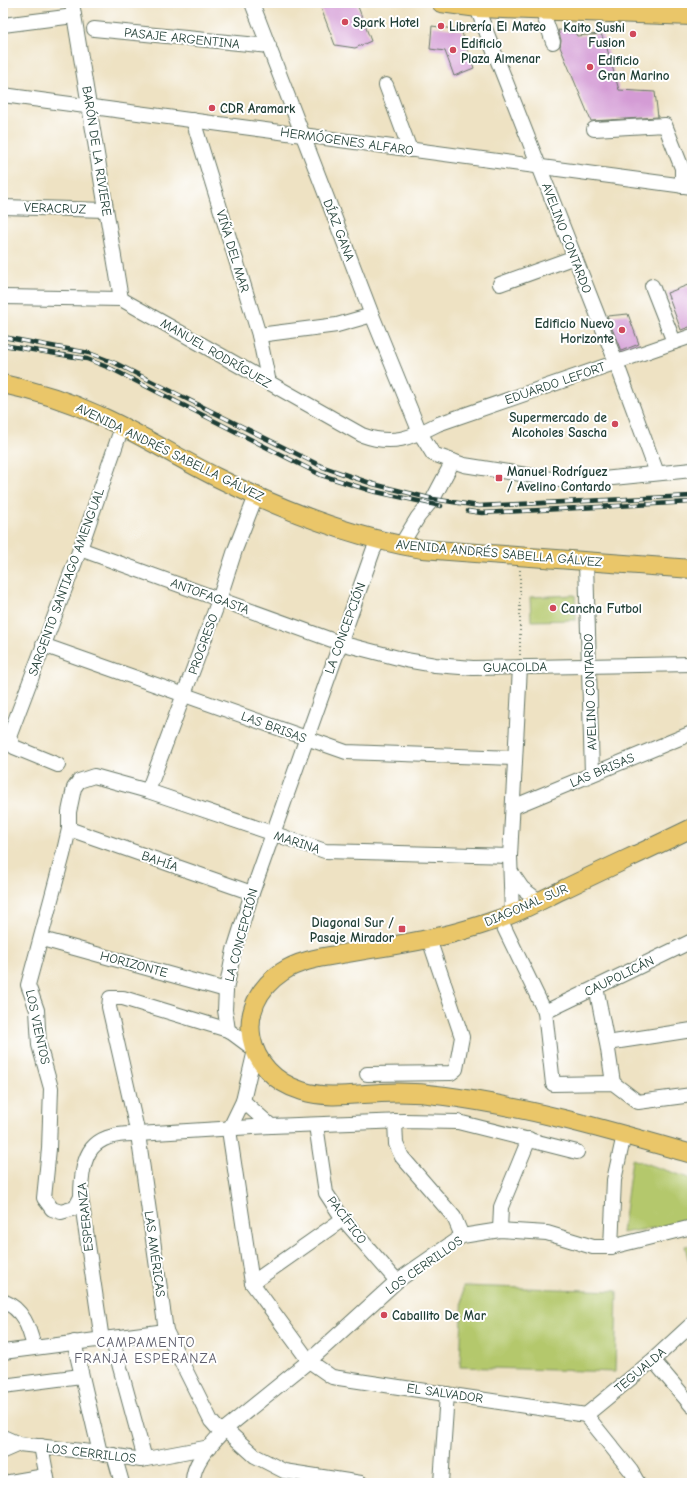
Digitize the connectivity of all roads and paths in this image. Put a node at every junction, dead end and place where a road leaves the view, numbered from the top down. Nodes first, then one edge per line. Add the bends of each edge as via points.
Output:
1 (252, 3) edge
2 (442, 3) edge
3 (476, 6) edge
4 (73, 10) edge
5 (542, 10) junction
6 (692, 16) edge
7 (3, 25) edge
8 (94, 29) dead end
9 (553, 42) dead end
10 (269, 46) junction
11 (386, 85) dead end
12 (3, 95) edge
13 (89, 107) junction
14 (193, 120) junction
15 (594, 129) dead end
16 (303, 135) junction
17 (410, 150) junction
18 (540, 168) junction
19 (687, 187) edge
20 (3, 207) edge
21 (106, 210) junction
22 (574, 257) junction
23 (500, 284) dead end
24 (652, 286) dead end
25 (3, 296) edge
26 (121, 299) junction
27 (372, 315) junction
28 (259, 335) junction
29 (692, 336) edge
30 (674, 342) junction
31 (616, 362) junction
32 (269, 383) junction
33 (3, 384) edge
34 (122, 427) junction
35 (420, 434) junction
36 (453, 462) junction
37 (692, 470) edge
38 (657, 473) junction
39 (256, 496) junction
40 (379, 540) junction
41 (402, 546) junction
42 (80, 549) junction
43 (520, 557) junction
44 (586, 562) junction
45 (692, 569) edge
46 (219, 600) junction
47 (340, 643) junction
48 (43, 645) junction
49 (692, 664) edge
50 (589, 665) junction
51 (520, 667) junction
52 (184, 695) junction
53 (692, 733) edge
54 (306, 738) junction
55 (514, 758) junction
56 (58, 765) dead end
57 (592, 774) junction
58 (94, 776) joint
59 (148, 791) junction
60 (513, 807) junction
61 (692, 828) edge
62 (69, 829) junction
63 (272, 834) junction
64 (510, 856) junction
65 (511, 872) junction
66 (252, 892) junction
67 (539, 901) junction
68 (506, 916) junction
69 (42, 939) junction
70 (430, 939) junction
71 (692, 940) edge
72 (596, 987) junction
73 (226, 990) junction
74 (545, 1012) junction
75 (228, 1030) junction
76 (692, 1030) edge
77 (607, 1043) junction
78 (254, 1050) junction
79 (367, 1074) dead end
80 (613, 1083) junction
81 (692, 1095) edge
82 (243, 1102) junction
83 (395, 1121) junction
84 (316, 1125) junction
85 (271, 1126) junction
86 (229, 1130) junction
87 (138, 1134) junction
88 (624, 1135) junction
89 (530, 1139) junction
90 (578, 1152) dead end
91 (692, 1154) edge
92 (80, 1197) junction
93 (343, 1219) junction
94 (692, 1227) edge
95 (500, 1230) junction
96 (462, 1236) junction
97 (611, 1247) junction
98 (397, 1281) junction
99 (252, 1283) junction
100 (3, 1301) edge
101 (692, 1324) edge
102 (166, 1331) junction
103 (107, 1339) junction
104 (74, 1342) junction
105 (34, 1347) junction
106 (3, 1352) edge
107 (653, 1360) junction
108 (309, 1361) junction
109 (81, 1376) junction
110 (3, 1386) edge
111 (447, 1394) junction
112 (692, 1406) edge
113 (586, 1414) junction
114 (225, 1429) junction
115 (3, 1437) edge
116 (19, 1444) junction
117 (41, 1446) junction
118 (210, 1447) junction
119 (3, 1451) edge
120 (100, 1453) junction
121 (114, 1456) junction
122 (145, 1459) junction
123 (285, 1477) edge
124 (46, 1480) edge
125 (4, 1483) edge
126 (122, 1483) edge
127 (193, 1483) edge
128 (361, 1483) edge
129 (441, 1483) edge
130 (638, 1483) edge

1 - 10 street, DÍAZ GANA
2 - 3 main road
3 - 5 main road
3 - 18 street, AVELINO CONTARDO
4 - 7 street
4 - 13 street, BARÓN DE LA RIVIERE
5 - 6 main road
5 - 9 street
8 - 10 street, PASAJE ARGENTINA
10 - 16 street, DÍAZ GANA
11 - 17 street
12 - 13 street, HERMÓGENES ALFARO
13 - 14 street, HERMÓGENES ALFARO
13 - 21 street, BARÓN DE LA RIVIERE
14 - 16 street, HERMÓGENES ALFARO
14 - 28 street, VIÑA DEL MAR
15 - 19 street via 665,125
16 - 17 street, HERMÓGENES ALFARO
16 - 27 street, DÍAZ GANA
17 - 18 street, HERMÓGENES ALFARO
18 - 19 street, HERMÓGENES ALFARO
18 - 22 street, AVELINO CONTARDO
20 - 21 street, VERACRUZ
21 - 26 street, BARÓN DE LA RIVIERE
22 - 23 street
22 - 31 street, AVELINO CONTARDO
24 - 30 street
25 - 26 street, MANUEL RODRÍGUEZ
26 - 32 street, MANUEL RODRÍGUEZ
27 - 28 street via 337,325
27 - 35 street, DÍAZ GANA
28 - 32 street, VIÑA DEL MAR
29 - 30 street, EDUARDO LEFORT
30 - 31 street, EDUARDO LEFORT
31 - 35 street, EDUARDO LEFORT via 438,424
31 - 38 street, AVELINO CONTARDO
32 - 35 street, MANUEL RODRÍGUEZ via 373,440 403,440
33 - 34 main road, AVENIDA ANDRÉS SABELLA GÁLVEZ via 68,402
34 - 39 main road, AVENIDA ANDRÉS SABELLA GÁLVEZ
34 - 42 street, SARGENTO SANTIAGO AMENGUAL
35 - 36 street, DÍAZ GANA via 432,454
36 - 38 street via 558,480 583,481
36 - 41 street via 433,499 418,517
37 - 38 street
39 - 40 main road, AVENIDA ANDRÉS SABELLA GÁLVEZ
39 - 46 street, PROGRESO via 234,550
40 - 41 main road, AVENIDA ANDRÉS SABELLA GÁLVEZ
40 - 47 street, LA CONCEPCIÓN
41 - 43 main road, AVENIDA ANDRÉS SABELLA GÁLVEZ
42 - 46 street, ANTOFAGASTA
42 - 48 street, SARGENTO SANTIAGO AMENGUAL
43 - 44 main road, AVENIDA ANDRÉS SABELLA GÁLVEZ
43 - 51 path
44 - 45 main road, AVENIDA ANDRÉS SABELLA GÁLVEZ
44 - 50 street, AVELINO CONTARDO
46 - 47 street, ANTOFAGASTA
46 - 52 street, PROGRESO
47 - 51 street, GUACOLDA via 435,665 473,668
47 - 54 street, LA CONCEPCIÓN
48 - 52 street, LAS BRISAS
48 - 56 street, SARGENTO SANTIAGO AMENGUAL via 9,737 14,747
49 - 50 street, GUACOLDA
50 - 51 street, GUACOLDA
50 - 57 street, AVELINO CONTARDO
51 - 55 street
52 - 54 street, LAS BRISAS
52 - 59 street, PROGRESO
53 - 57 street, LAS BRISAS
54 - 55 street, LAS BRISAS via 351,752
54 - 63 street, LA CONCEPCIÓN
55 - 60 street
57 - 60 street, LAS BRISAS
58 - 59 street, MARINA
58 - 62 street, LOS VIENTOS via 79,781 74,788 69,812
59 - 63 street, MARINA
60 - 64 street
61 - 67 main road, DIAGONAL SUR
62 - 66 street, BAHÍA
62 - 69 street, LOS VIENTOS
63 - 64 street, MARINA via 314,849 335,852
63 - 66 street, LA CONCEPCIÓN
64 - 65 street
65 - 67 street via 528,894
65 - 68 street
66 - 73 street, LA CONCEPCIÓN via 234,950
67 - 68 main road, DIAGONAL SUR
68 - 70 main road, DIAGONAL SUR
68 - 74 street
69 - 73 street, HORIZONTE
69 - 92 street, LOS VIENTOS via 28,985 36,1010 40,1045 51,1088 44,1198 52,1209 61,1212 75,1208
70 - 78 main road, DIAGONAL SUR via 302,962 276,976 259,996 251,1019
70 - 79 street via 462,1037 456,1069 451,1073
71 - 72 street, CAUPOLICÁN
72 - 74 street, CAUPOLICÁN
72 - 77 street
73 - 75 street, LA CONCEPCIÓN
74 - 80 street via 553,1084
75 - 78 street
75 - 87 street, LAS AMÉRICAS via 123,998 110,998 109,1007
76 - 77 street
77 - 80 street
78 - 82 street
78 - 88 main road via 262,1065 273,1076 303,1092 325,1095 410,1093 446,1096 540,1113
80 - 81 street via 638,1102
82 - 85 street
82 - 86 street
83 - 84 street, ESPERANZA
83 - 89 street, ESPERANZA via 458,1122
83 - 96 street via 396,1144 402,1157 454,1217
84 - 85 street, ESPERANZA
84 - 93 street, PACÍFICO via 326,1193
85 - 86 street, ESPERANZA
86 - 87 street, ESPERANZA
86 - 99 street
87 - 92 street, ESPERANZA via 120,1133 94,1145 81,1175
87 - 102 street, LAS AMÉRICAS
88 - 91 main road
88 - 97 street via 614,1180
89 - 90 street, ESPERANZA
89 - 95 street via 501,1207
92 - 103 street, ESPERANZA
93 - 98 street, PACÍFICO
93 - 99 street
94 - 97 street, LOS CERRILLOS
95 - 96 street, LOS CERRILLOS
95 - 97 street, LOS CERRILLOS via 547,1233 593,1247
96 - 98 street, LOS CERRILLOS
98 - 108 street, LOS CERRILLOS
99 - 108 street
100 - 105 street via 12,1304 22,1315
101 - 107 street, TEGUALDA
102 - 103 street
102 - 114 street, LAS AMÉRICAS via 211,1421 218,1429
103 - 104 street
103 - 122 street, ESPERANZA
104 - 105 street
104 - 109 street
105 - 106 street
107 - 112 street
107 - 113 street, TEGUALDA
108 - 111 street, EL SALVADOR via 332,1377
108 - 114 street, LOS CERRILLOS
109 - 110 street
109 - 120 street
111 - 113 street, EL SALVADOR
111 - 129 street
113 - 130 street via 631,1470
114 - 118 street
114 - 123 street, LAS AMÉRICAS via 255,1456
115 - 116 street, LOS CERRILLOS
116 - 117 street, LOS CERRILLOS
116 - 119 street, LOS CERRILLOS
117 - 120 street, LOS CERRILLOS
117 - 124 street
118 - 122 street, LOS CERRILLOS
118 - 127 street via 202,1456 193,1476
120 - 121 street, LOS CERRILLOS
121 - 122 street, LOS CERRILLOS
121 - 126 street
123 - 128 street, LAS AMÉRICAS
124 - 125 street

